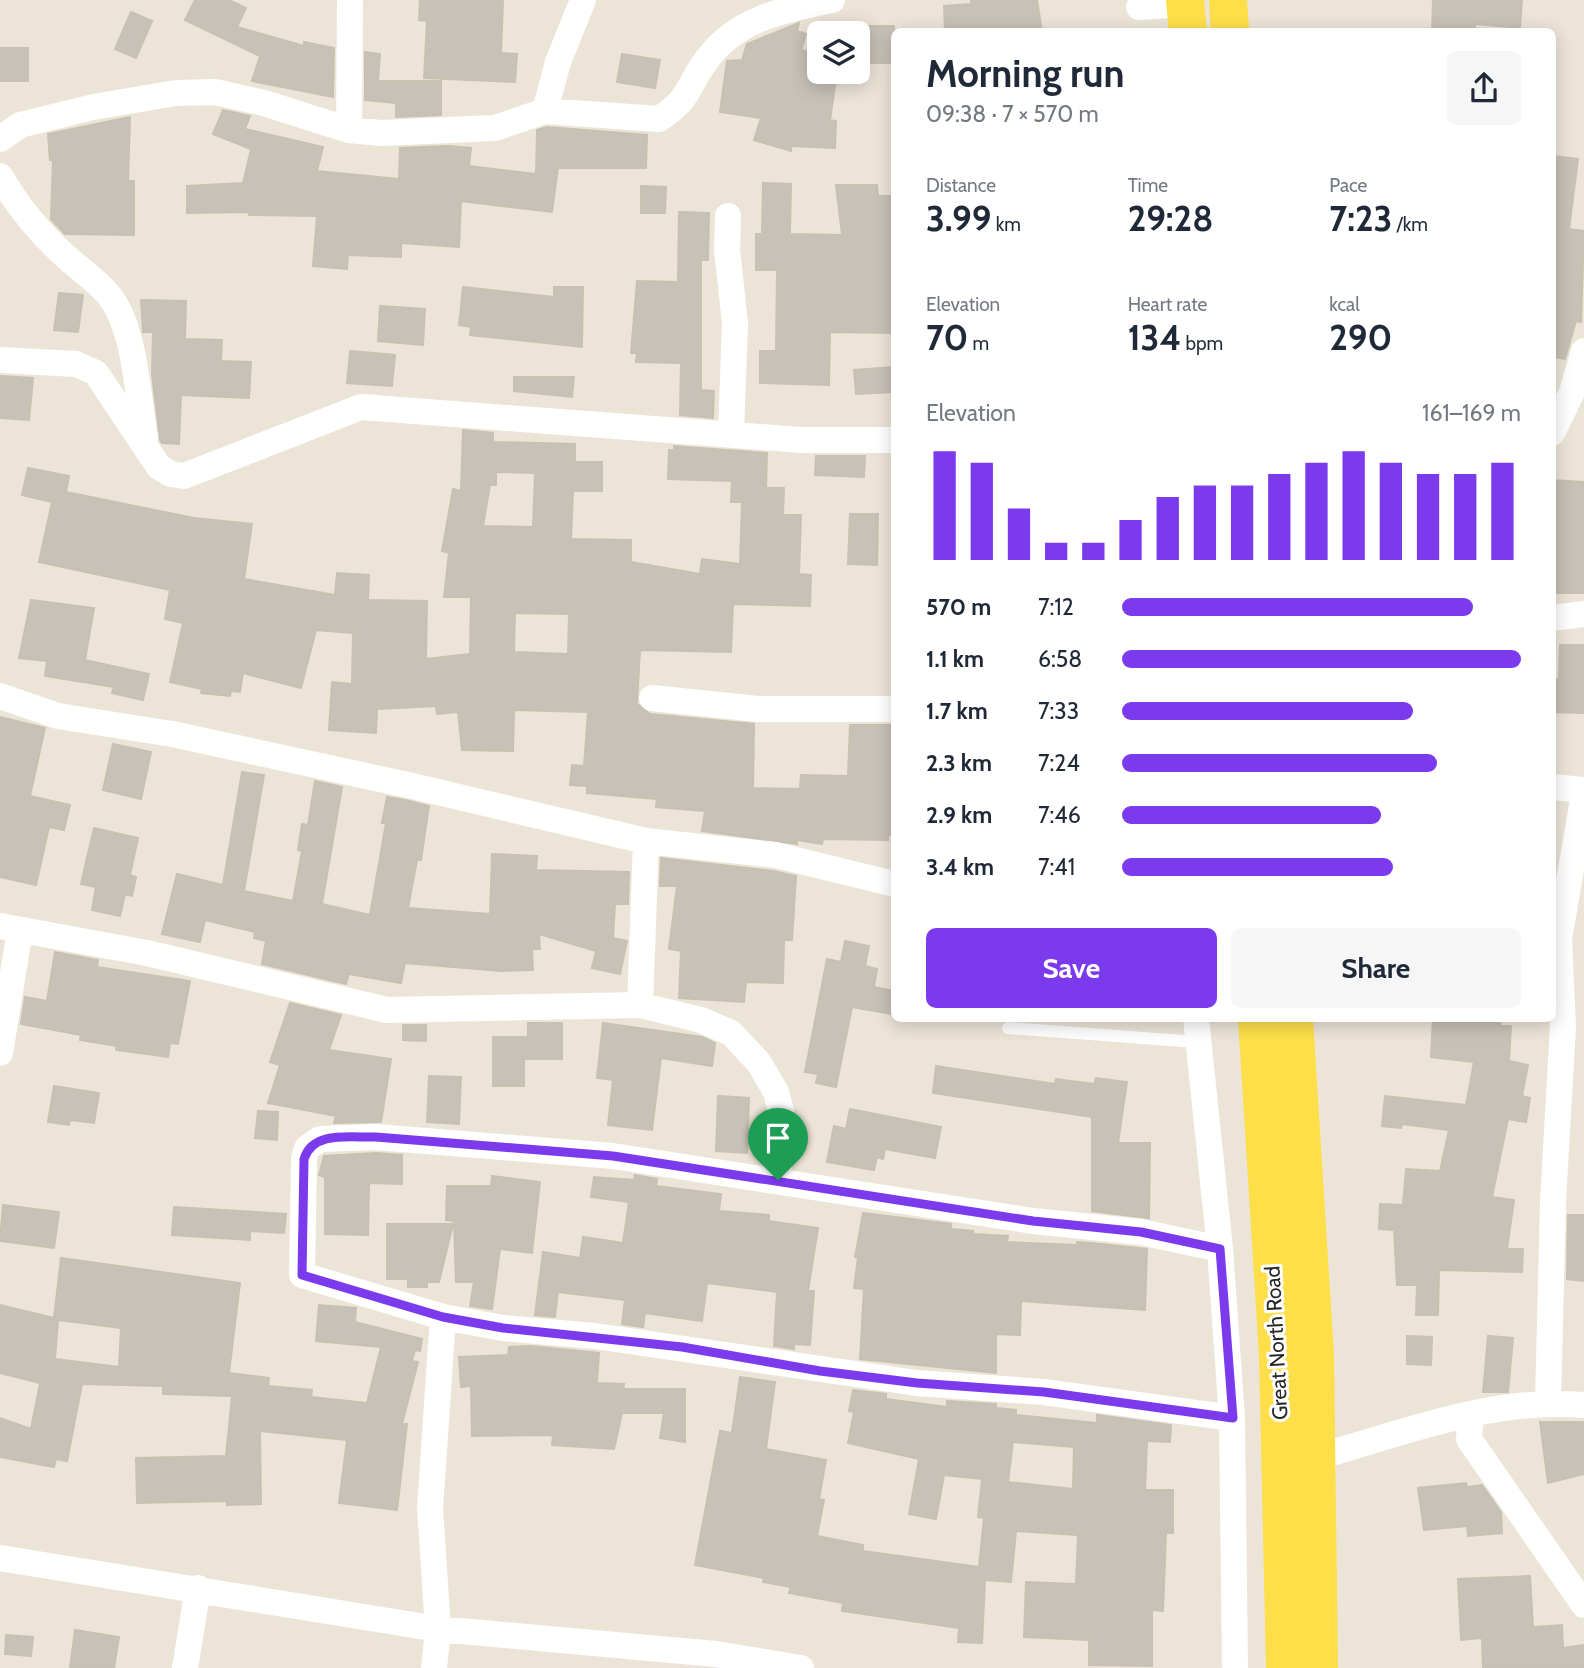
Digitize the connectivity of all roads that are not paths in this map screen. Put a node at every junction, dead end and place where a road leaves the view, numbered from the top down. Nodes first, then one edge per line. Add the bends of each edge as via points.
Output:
1 (350, 0) edge
2 (583, 0) edge
3 (832, 0) edge
4 (1228, 0) edge
5 (1186, 12) edge
6 (1139, 13) edge
7 (1230, 28) edge
8 (545, 111) junction
9 (349, 130) junction
10 (0, 139) edge
11 (0, 176) edge
12 (728, 216) dead end
13 (1584, 351) edge
14 (0, 360) edge
15 (1556, 425) edge
16 (732, 433) junction
17 (891, 440) edge
18 (147, 445) junction
19 (1584, 614) edge
20 (1556, 618) edge
21 (0, 696) edge
22 (652, 698) dead end
23 (891, 709) edge
24 (1556, 788) edge
25 (1584, 792) edge
26 (646, 841) junction
27 (891, 883) edge
28 (10, 928) edge
29 (639, 1004) junction
30 (1257, 1022) edge
31 (1294, 1022) edge
32 (1008, 1028) dead end
33 (1197, 1030) edge
34 (0, 1053) edge
35 (778, 1180) junction
36 (1220, 1249) junction
37 (443, 1317) junction
38 (1548, 1402) junction
39 (1584, 1405) edge
40 (1471, 1414) junction
41 (1233, 1418) junction
42 (1317, 1457) junction
43 (0, 1558) edge
44 (198, 1588) junction
45 (1584, 1605) edge
46 (439, 1629) junction
47 (185, 1668) edge
48 (434, 1668) edge
49 (801, 1668) edge
50 (1235, 1668) edge
51 (1285, 1668) edge
52 (1319, 1668) edge

1 - 9 street
2 - 8 street via 558,62
3 - 8 street via 762,15 740,29 708,58 678,108 659,119
4 - 7 main road
5 - 6 street
8 - 9 street via 495,128
9 - 10 street via 215,92 176,93 20,125
11 - 18 street via 14,200 61,253 111,298 121,315
12 - 16 street via 735,323
13 - 15 street
14 - 18 street via 76,364 96,373
16 - 17 street via 801,440
16 - 18 street via 361,407 184,476 159,467
19 - 20 street
21 - 26 street via 58,716 172,734
22 - 23 street via 758,709
24 - 25 street
25 - 38 street via 1559,939 1563,1026
26 - 27 street via 776,856
26 - 29 street
28 - 29 street via 147,953 387,1010
28 - 34 street
29 - 35 street via 731,1033 759,1063 781,1111
30 - 51 main road, Great North Road via 1278,1355
31 - 42 main road, Great North Road
32 - 33 lane
33 - 36 street
35 - 36 street via 1033,1221 1141,1232
35 - 37 street via 613,1156 376,1137 314,1142 304,1159 302,1275
36 - 41 street
37 - 41 street via 682,1347 820,1371 1044,1392
37 - 46 street via 430,1508
38 - 39 street
38 - 40 street
40 - 42 street
40 - 45 street via 1469,1439
41 - 50 street
42 - 52 main road, Great North Road
43 - 44 street
44 - 46 street
44 - 47 street
46 - 48 street
46 - 49 street via 716,1654

